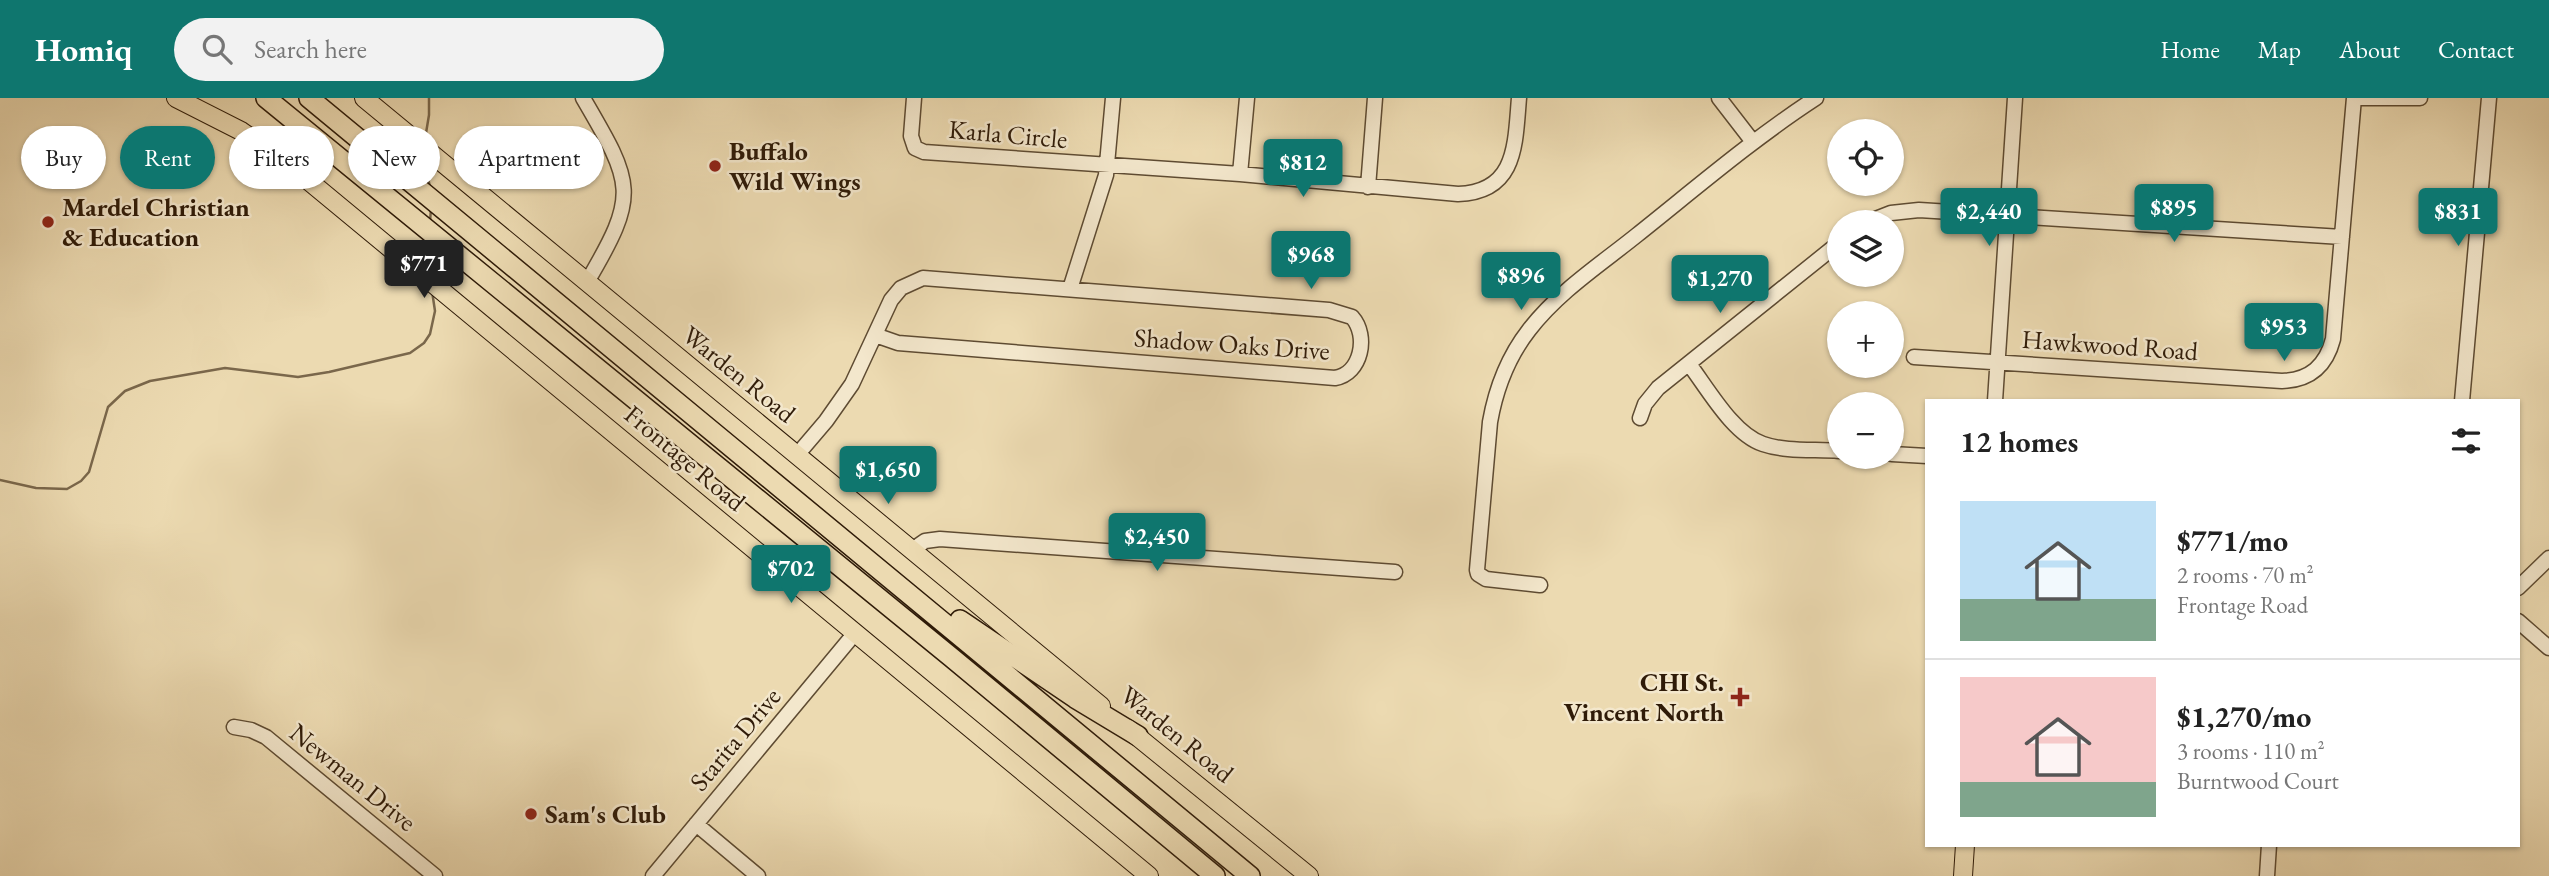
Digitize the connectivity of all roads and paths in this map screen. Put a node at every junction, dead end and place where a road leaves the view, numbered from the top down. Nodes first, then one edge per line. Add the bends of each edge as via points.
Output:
1 (176, 98) edge
2 (266, 98) edge
3 (309, 98) edge
4 (364, 98) edge
5 (583, 98) edge
6 (915, 98) edge
7 (1113, 98) edge
8 (1247, 98) edge
9 (1375, 98) edge
10 (1519, 98) edge
11 (1719, 98) edge
12 (1815, 98) edge
13 (2015, 98) edge
14 (2354, 98) edge
15 (2361, 98) edge
16 (2420, 98) edge
17 (2489, 98) edge
18 (1753, 142) junction
19 (1107, 167) junction
20 (1240, 174) junction
21 (1367, 187) junction
22 (1904, 212) edge
23 (2009, 217) junction
24 (2342, 237) junction
25 (1827, 253) edge
26 (587, 282) junction
27 (1070, 289) junction
28 (875, 335) junction
29 (1914, 357) dead end
30 (1997, 362) junction
31 (1689, 365) junction
32 (1995, 399) edge
33 (2462, 399) edge
34 (1640, 418) dead end
35 (1827, 450) edge
36 (797, 455) junction
37 (1904, 455) edge
38 (1925, 456) edge
39 (912, 550) junction
40 (863, 555) junction
41 (2549, 558) edge
42 (1395, 572) dead end
43 (1540, 585) dead end
44 (2520, 586) edge
45 (2520, 623) edge
46 (855, 633) junction
47 (2549, 648) edge
48 (234, 727) dead end
49 (1138, 737) junction
50 (696, 824) junction
51 (1965, 847) edge
52 (2269, 847) edge
53 (435, 876) edge
54 (653, 876) edge
55 (758, 876) edge
56 (1149, 876) edge
57 (1215, 876) edge
58 (1250, 876) edge
59 (1309, 876) edge
60 (1963, 876) edge
61 (2267, 876) edge

1 - 46 main road, Frontage Road via 265,147
2 - 57 highway
3 - 40 highway
4 - 26 main road, Warden Road
5 - 26 street via 615,155 624,187 620,219
6 - 19 street, Karla Circle via 911,136 921,152
7 - 19 street
8 - 20 street
9 - 21 street
10 - 21 street via 1512,159 1490,186 1458,194
11 - 18 street
12 - 18 street
13 - 23 street
14 - 24 street, Hawkwood Road
15 - 16 street
17 - 33 street
18 - 43 street via 1548,308 1509,361 1490,422 1477,570 1481,578
19 - 20 street
19 - 27 street
20 - 21 street
22 - 23 street
23 - 24 street
23 - 30 street
24 - 30 street, Hawkwood Road via 2333,339 2319,368 2304,378 2282,381
25 - 31 street
26 - 36 main road, Warden Road
27 - 28 street, Shadow Oaks Drive via 923,278 895,293
27 - 28 street, Shadow Oaks Drive via 1346,313 1360,330 1357,364 1338,378 1278,375 898,343
28 - 36 street, Shadow Oaks Drive via 852,384
29 - 30 street, Hawkwood Road
30 - 32 street
31 - 34 street via 1658,388 1644,404
31 - 35 street via 1751,439 1775,447
36 - 39 main road, Warden Road
37 - 38 street
39 - 42 street via 925,541 940,539
39 - 49 main road, Warden Road
40 - 49 highway
40 - 58 highway
41 - 44 street
45 - 47 street
46 - 50 street, Starita Drive
46 - 56 main road, Frontage Road
48 - 53 street, Newman Drive via 266,737
49 - 59 main road, Warden Road
50 - 54 street, Starita Drive
50 - 55 street
51 - 60 main road
52 - 61 street

